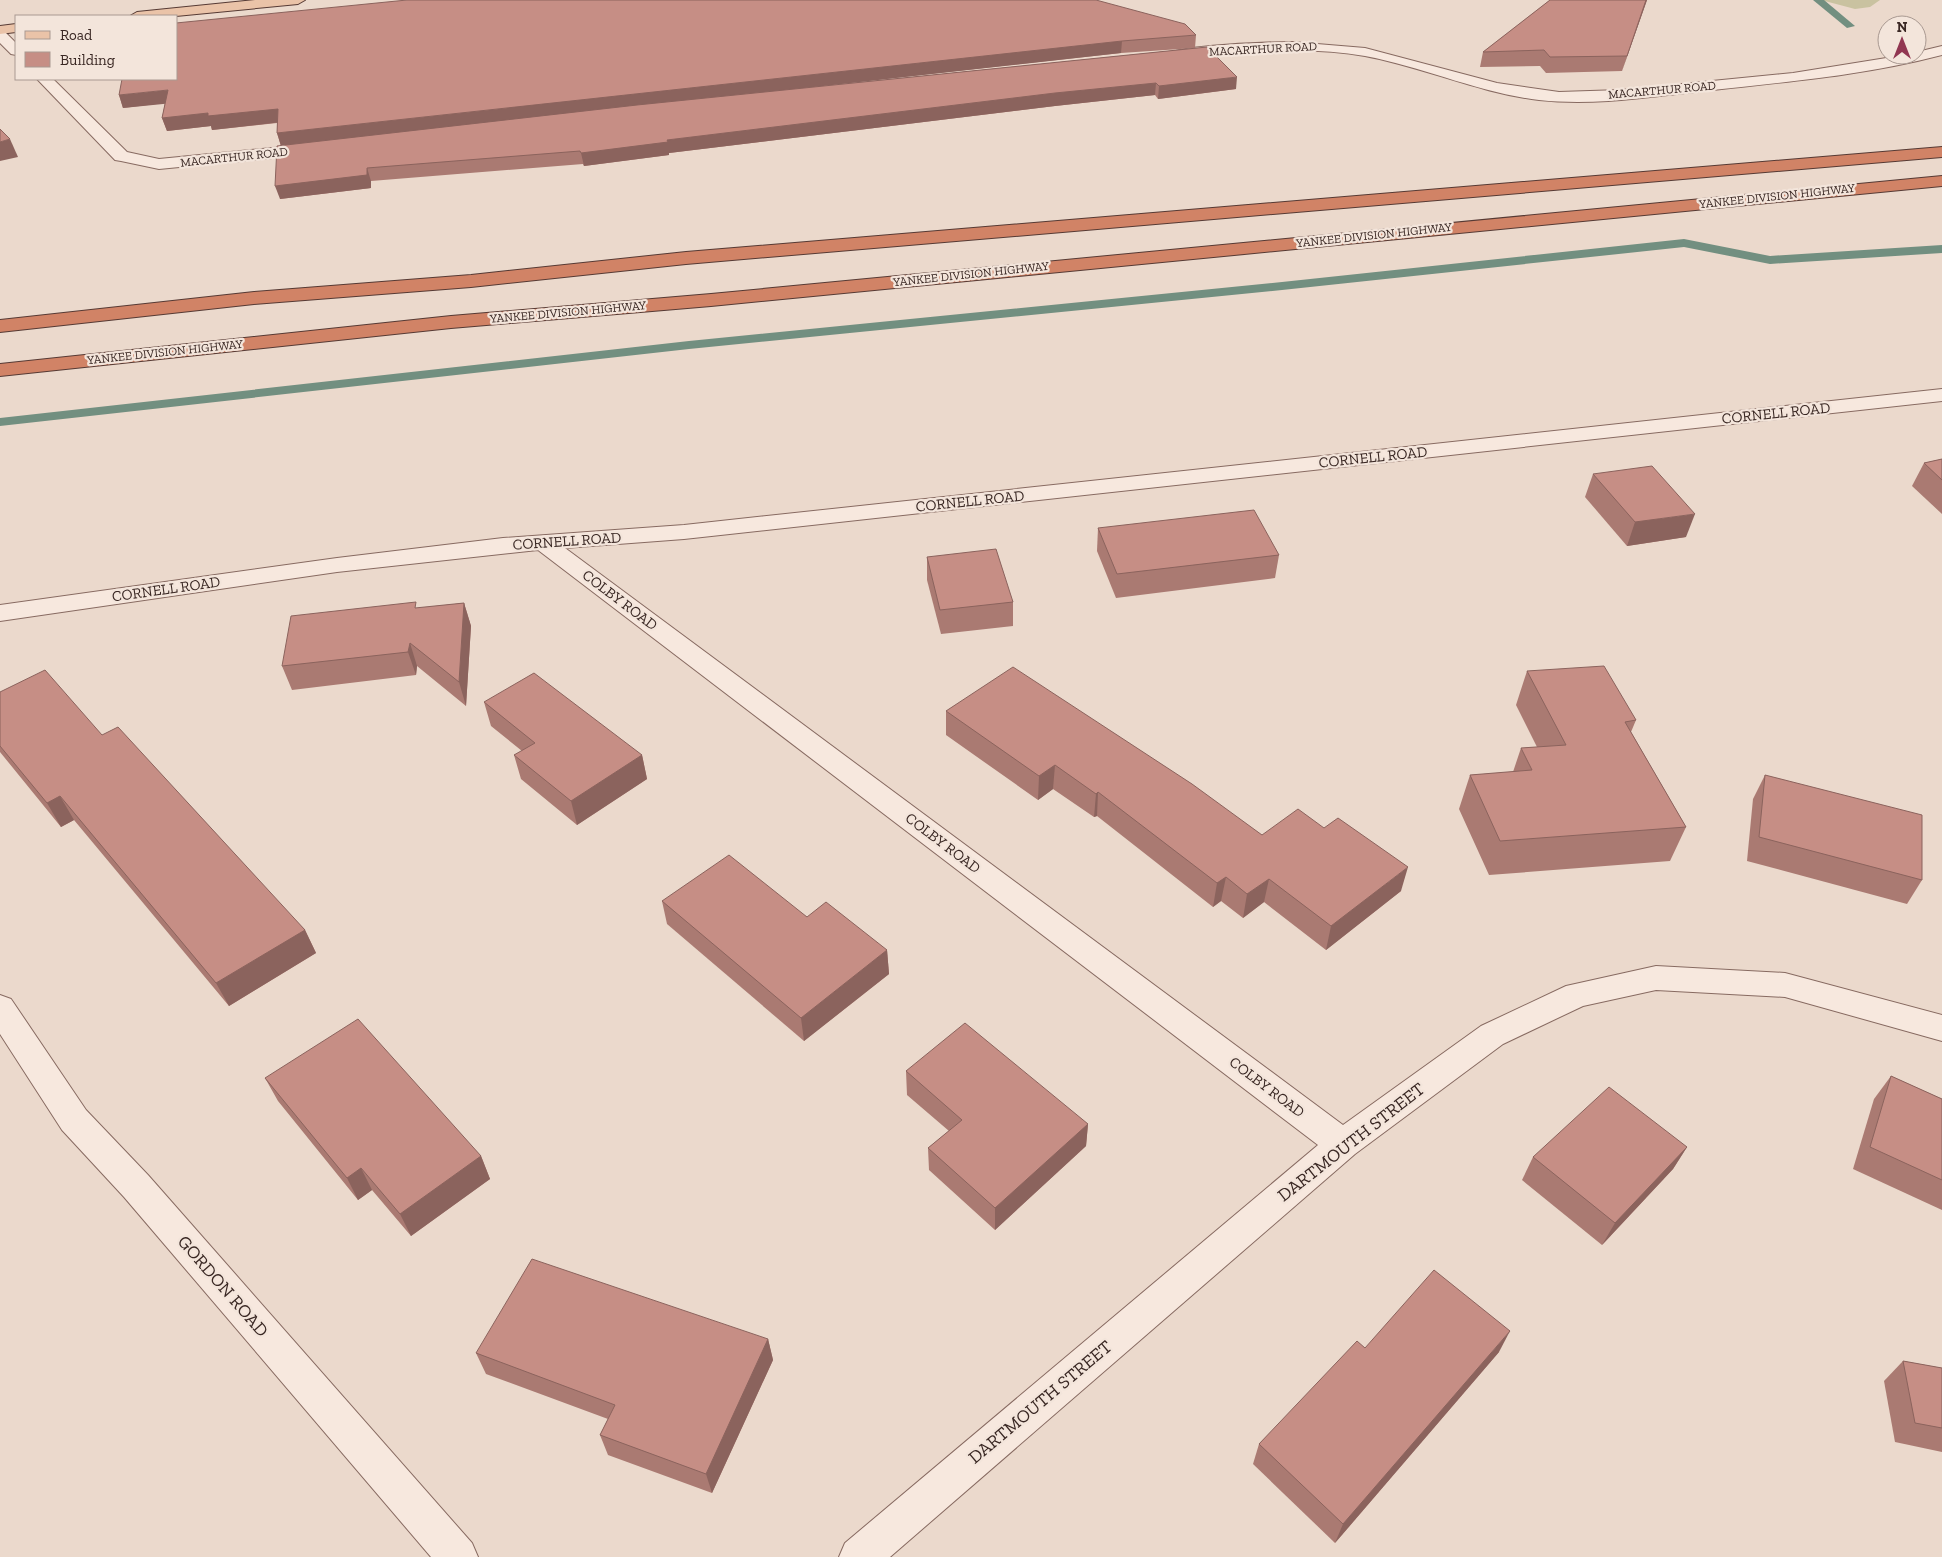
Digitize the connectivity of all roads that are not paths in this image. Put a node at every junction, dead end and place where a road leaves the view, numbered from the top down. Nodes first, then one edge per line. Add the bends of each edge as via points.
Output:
1 (298, 0) edge
2 (147, 15) edge
3 (15, 28) edge
4 (0, 30) edge
5 (0, 34) edge
6 (15, 50) edge
7 (1942, 50) edge
8 (1159, 57) edge
9 (45, 80) edge
10 (332, 147) edge
11 (1942, 152) edge
12 (1942, 180) edge
13 (0, 326) edge
14 (0, 370) edge
15 (1942, 396) edge
16 (544, 542) junction
17 (0, 613) edge
18 (0, 1008) edge
19 (1942, 1028) edge
20 (1343, 1144) junction
21 (458, 1557) edge
22 (859, 1557) edge

1 - 2 main road
3 - 4 main road
5 - 6 street
7 - 8 street, MACARTHUR ROAD via 1887,64 1805,76 1653,92 1579,96 1539,95 1365,52 1324,46 1282,46
9 - 10 street, MACARTHUR ROAD via 121,156 159,164
11 - 13 highway, YANKEE DIVISION HIGHWAY via 686,258 471,281 254,298
12 - 14 highway, YANKEE DIVISION HIGHWAY via 721,299 451,322
15 - 16 street, CORNELL ROAD via 694,531
16 - 17 street, CORNELL ROAD via 337,564
16 - 20 street, COLBY ROAD
18 - 21 street, GORDON ROAD via 74,1120 136,1186
19 - 20 street, DARTMOUTH STREET via 1785,985 1656,978 1577,995 1492,1035
20 - 22 street, DARTMOUTH STREET

